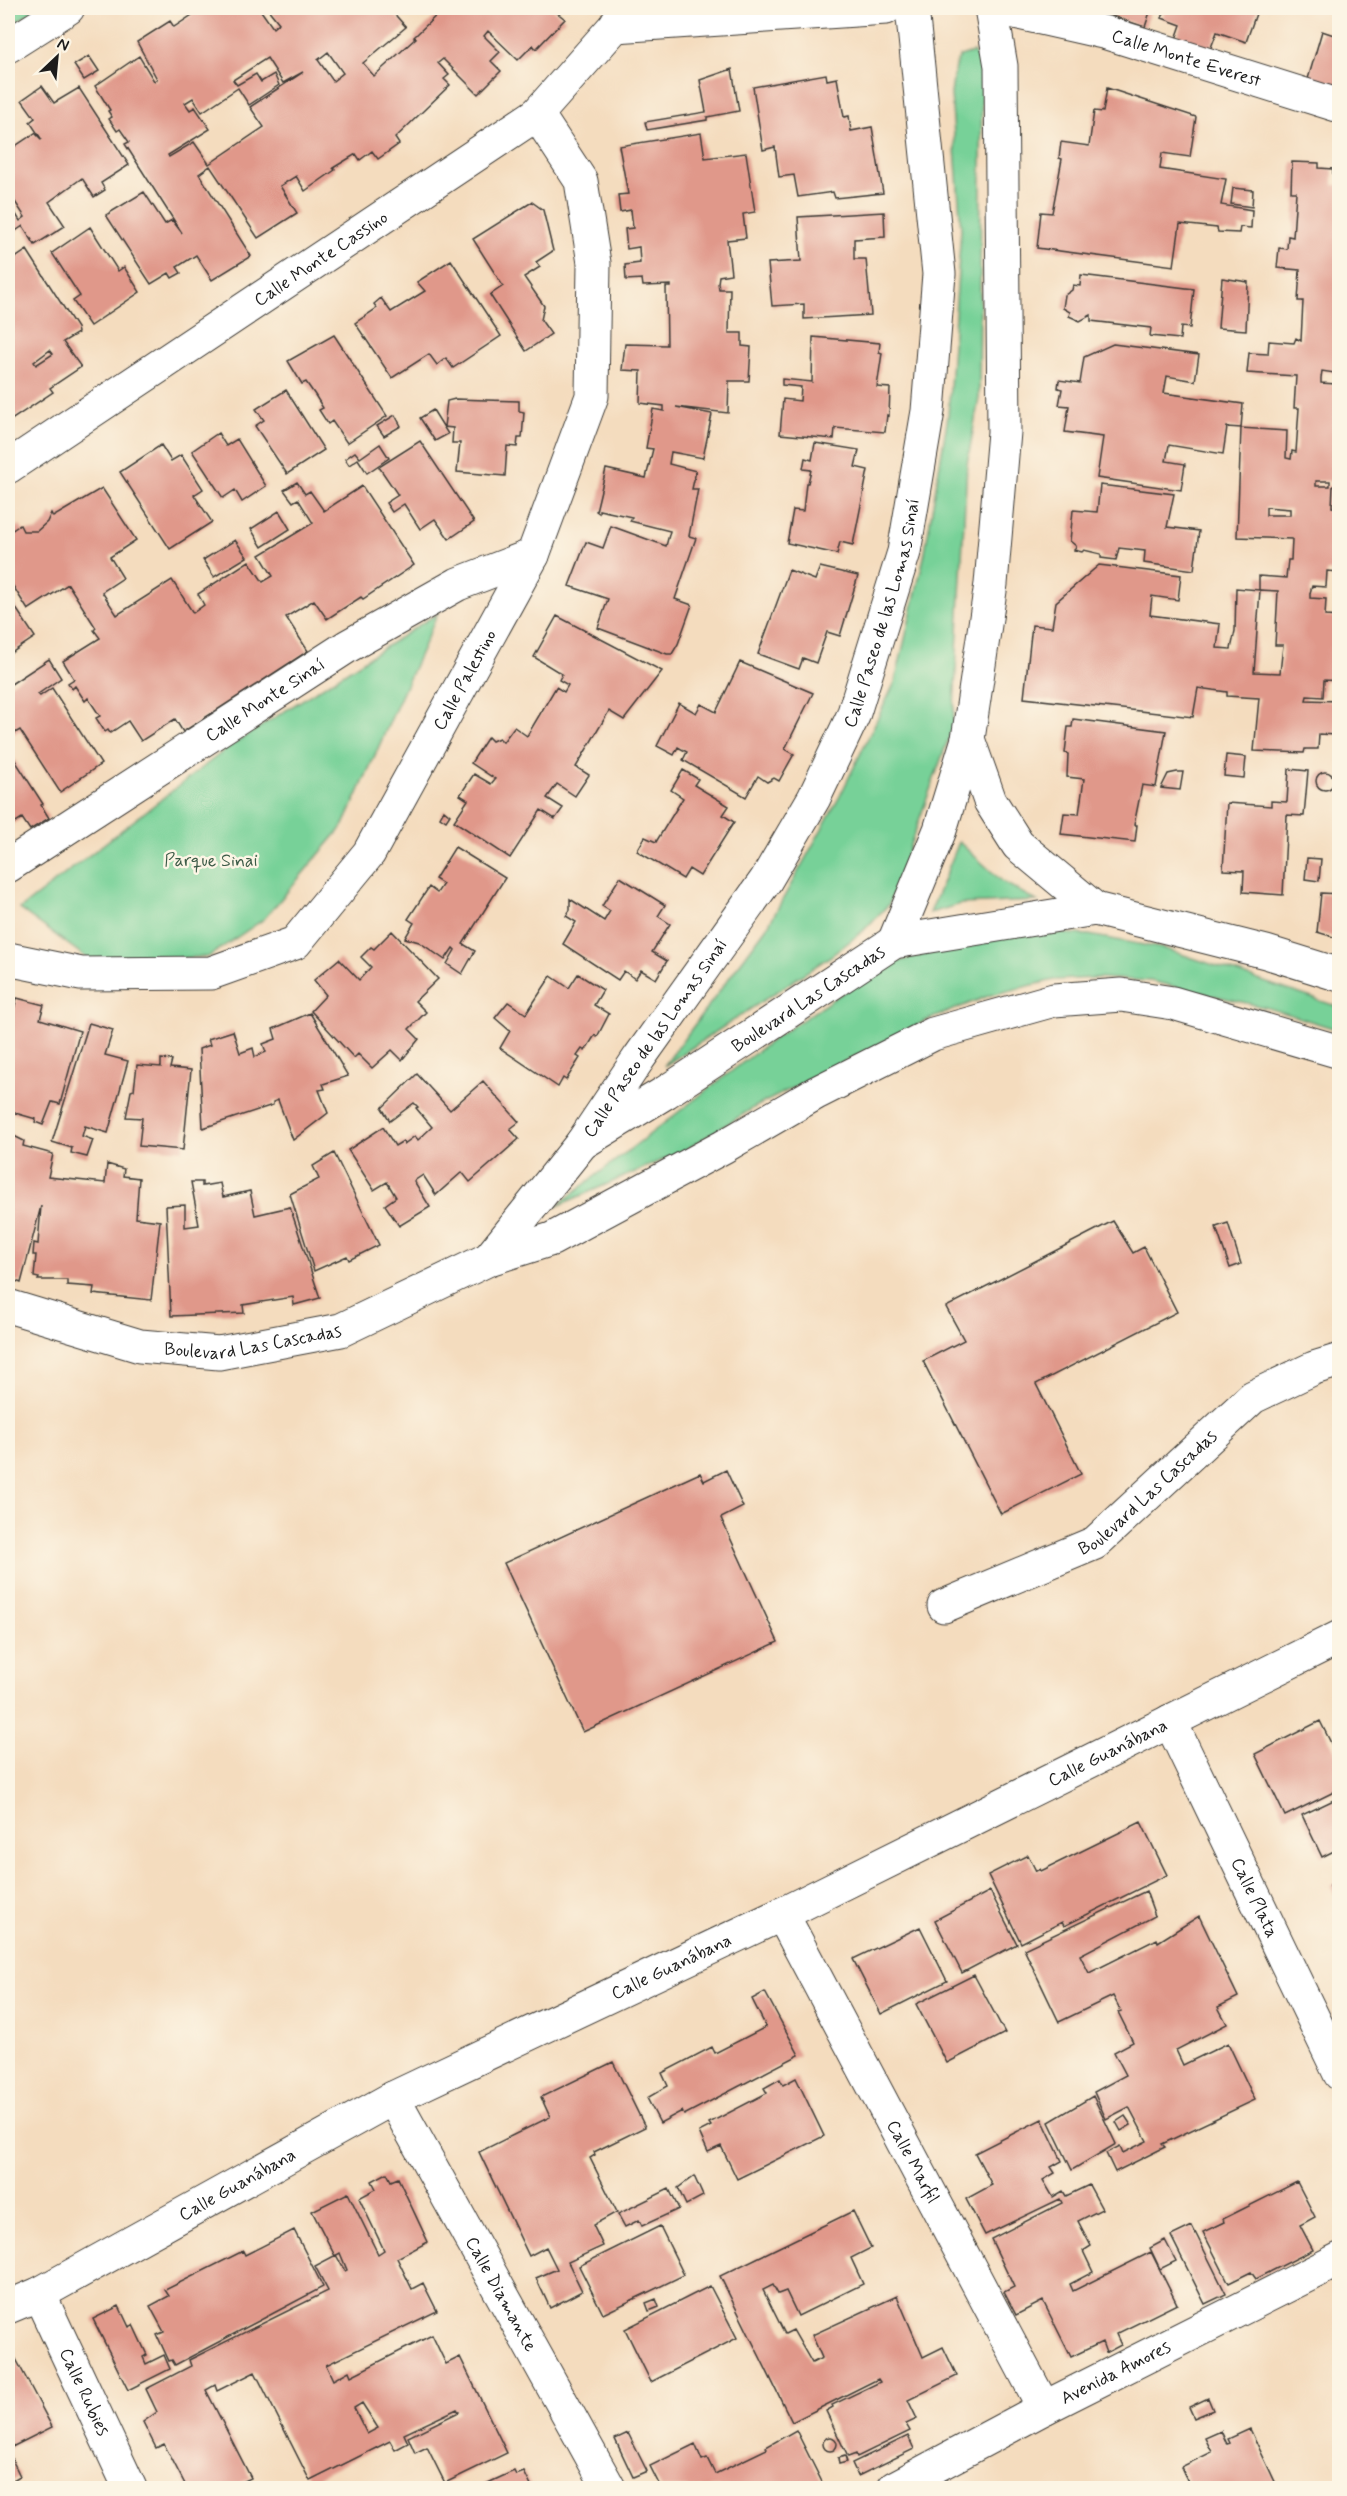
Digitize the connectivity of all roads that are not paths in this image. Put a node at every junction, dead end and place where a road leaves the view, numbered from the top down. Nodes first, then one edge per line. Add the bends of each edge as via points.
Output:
1 (68, 8) edge
2 (886, 8) edge
3 (912, 8) edge
4 (991, 8) edge
5 (997, 8) edge
6 (620, 17) edge
7 (8, 46) edge
8 (1340, 106) edge
9 (537, 114) junction
10 (8, 467) edge
11 (533, 555) junction
12 (968, 740) junction
13 (8, 866) edge
14 (1095, 909) junction
15 (894, 942) junction
16 (8, 959) edge
17 (1340, 975) edge
18 (1340, 1052) edge
19 (582, 1143) junction
20 (489, 1258) junction
21 (8, 1306) edge
22 (1340, 1360) edge
23 (944, 1606) dead end
24 (1340, 1637) edge
25 (1170, 1721) junction
26 (782, 1914) junction
27 (1340, 2074) edge
28 (393, 2098) junction
29 (1340, 2259) edge
30 (39, 2295) junction
31 (8, 2307) edge
32 (1044, 2409) junction
33 (130, 2488) edge
34 (609, 2488) edge
35 (894, 2488) edge

1 - 7 street
2 - 6 street, Calle Monte Cassino
3 - 19 street, Calle Paseo de las Lomas Sinaí via 939,274 928,411 904,552 853,716 814,798 766,880
4 - 12 street via 1001,66 1004,432 991,584
5 - 8 street, Calle Monte Everest via 1107,33
6 - 9 street, Calle Monte Cassino
9 - 10 street, Calle Monte Cassino
9 - 11 street, Calle Palestino via 581,181 594,263 592,396
11 - 13 street, Calle Monte Sinaí via 458,584 348,646
11 - 16 street, Calle Palestino via 369,853 295,943 210,973 81,974
12 - 14 street via 990,801 1018,845
12 - 15 street via 940,830
14 - 15 street, Boulevard Las Cascadas
14 - 17 street, Boulevard Las Cascadas
15 - 19 street, Boulevard Las Cascadas
18 - 20 street, Boulevard Las Cascadas via 1173,1003 1121,995 1054,1000 933,1034 816,1093 552,1239
19 - 20 street, Boulevard Las Cascadas
20 - 21 street, Boulevard Las Cascadas via 341,1330 219,1353 140,1346
22 - 23 street, Boulevard Las Cascadas via 1253,1397 1095,1543
24 - 25 street, Calle Guanábana
25 - 26 street, Calle Guanábana
25 - 27 street, Calle Plata
26 - 28 street, Calle Guanábana
26 - 32 street, Calle Marfil
28 - 30 street, Calle Guanábana
28 - 34 street, Calle Diamante
29 - 32 street, Avenida Amores
30 - 31 street, Calle Guanábana
30 - 33 street, Calle Rubies
32 - 35 street, Avenida Amores

